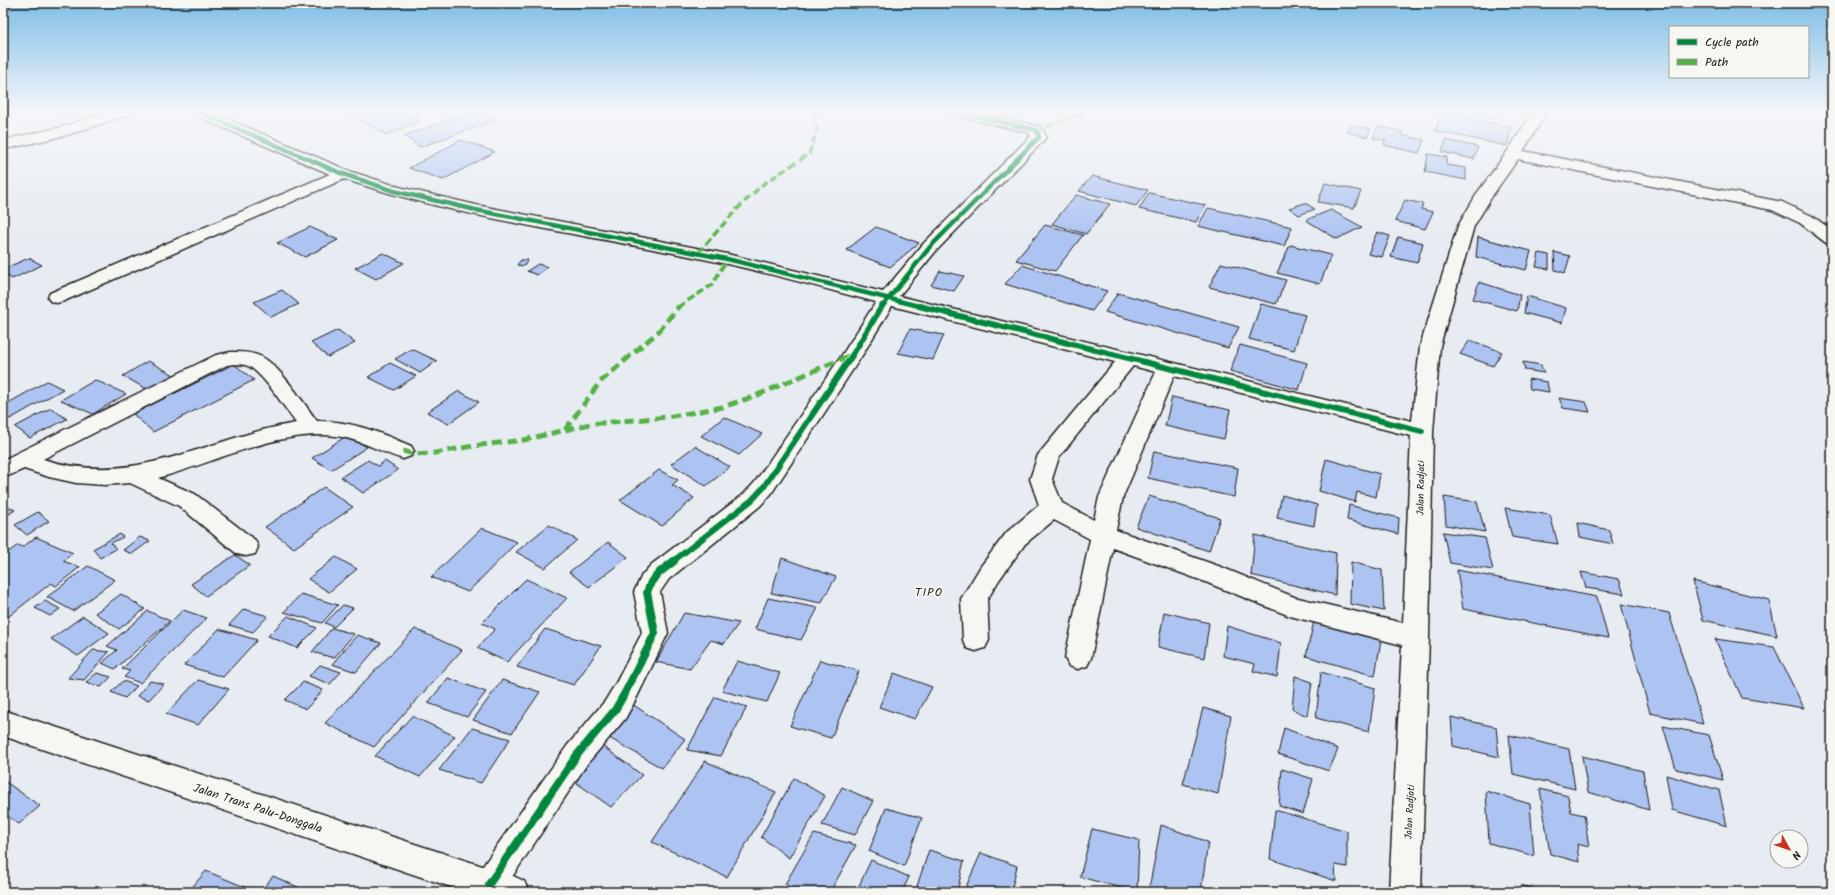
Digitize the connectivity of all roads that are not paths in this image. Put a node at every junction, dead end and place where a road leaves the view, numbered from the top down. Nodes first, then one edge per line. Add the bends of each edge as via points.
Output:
1 (295, 154) edge
2 (1022, 154) edge
3 (1514, 154) joint
4 (342, 174) junction
5 (1832, 239) edge
6 (57, 297) dead end
7 (887, 299) junction
8 (1129, 358) junction
9 (1168, 367) junction
10 (311, 428) junction
11 (1422, 431) junction
12 (403, 451) dead end
13 (22, 460) junction
14 (3, 470) edge
15 (132, 475) junction
16 (1052, 508) junction
17 (1103, 536) junction
18 (246, 547) dead end
19 (1416, 638) junction
20 (976, 640) dead end
21 (1078, 658) dead end
22 (3, 723) edge
23 (501, 888) edge
24 (1405, 892) edge

1 - 4 main road
2 - 7 main road via 930,247
3 - 5 main road via 1776,206 1801,215
3 - 11 main road, Jalan Radjati via 1486,192 1466,226 1430,346
4 - 6 main road
4 - 7 main road via 394,191 454,205 698,252
7 - 8 main road
7 - 23 main road via 763,488 738,513 660,572 651,582 647,592 655,633 615,710 577,755
8 - 9 main road
8 - 16 main road via 1049,455 1041,479
9 - 11 main road
9 - 17 main road via 1110,497
10 - 12 main road via 355,432
10 - 13 main road via 258,363 228,358
10 - 15 main road via 285,431
11 - 19 main road, Jalan Radjati
13 - 14 main road
13 - 15 main road via 46,469 75,474 101,477
15 - 18 main road via 186,500
16 - 17 main road
16 - 20 main road via 1016,538 974,599
17 - 19 main road via 1218,576 1290,606
17 - 21 main road
19 - 24 main road, Jalan Radjati
22 - 23 main road, Jalan Trans Palu-Donggala

